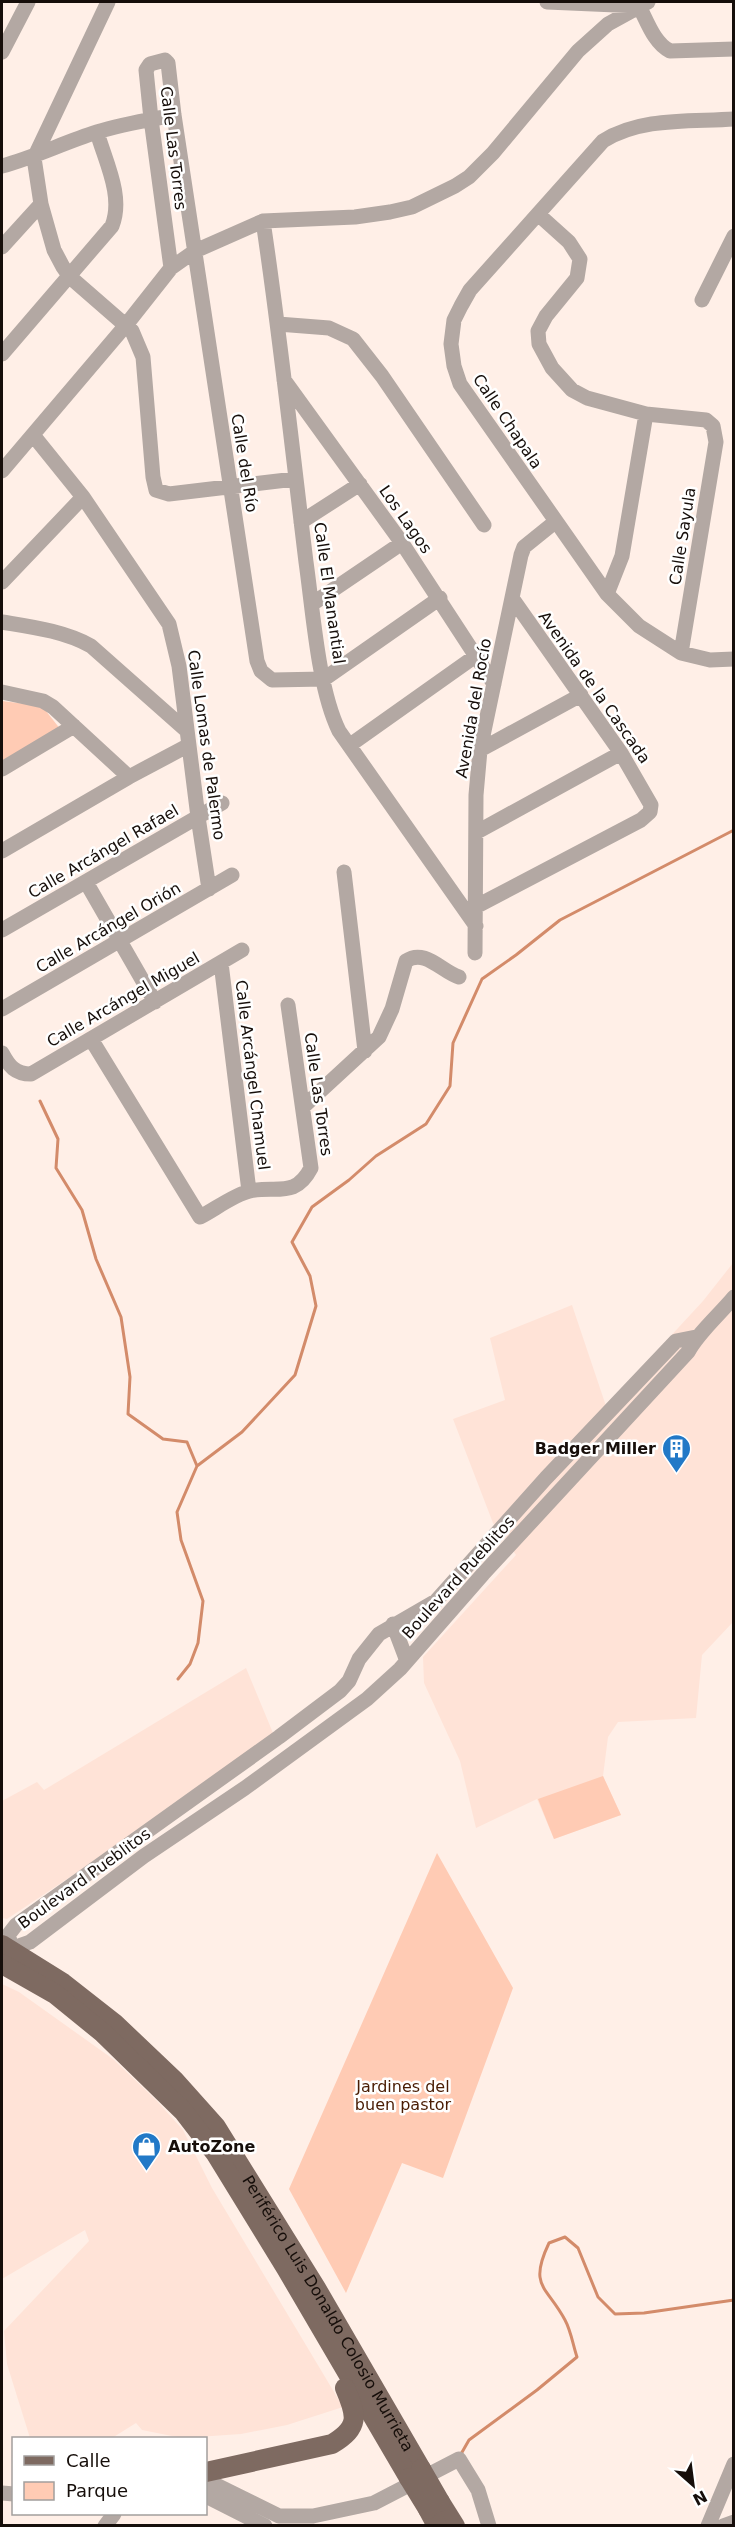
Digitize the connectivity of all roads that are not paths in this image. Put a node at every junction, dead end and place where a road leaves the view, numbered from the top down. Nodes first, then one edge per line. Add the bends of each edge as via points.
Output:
1 (108, 2) edge
2 (547, 2) edge
3 (23, 4) edge
4 (643, 4) edge
5 (734, 49) edge
6 (2, 52) edge
7 (174, 115) junction
8 (151, 119) junction
9 (734, 119) edge
10 (97, 132) junction
11 (34, 158) junction
12 (2, 166) edge
13 (41, 204) junction
14 (539, 215) junction
15 (262, 221) junction
16 (734, 236) edge
17 (2, 248) edge
18 (195, 252) junction
19 (171, 268) junction
20 (70, 277) junction
21 (702, 300) dead end
22 (278, 324) junction
23 (126, 325) junction
24 (2, 354) edge
25 (284, 379) junction
26 (646, 414) junction
27 (33, 435) junction
28 (2, 471) edge
29 (295, 478) junction
30 (360, 484) junction
31 (230, 487) junction
32 (83, 497) junction
33 (301, 522) junction
34 (555, 522) junction
35 (484, 525) dead end
36 (402, 543) junction
37 (2, 582) edge
38 (607, 594) junction
39 (440, 598) junction
40 (512, 598) junction
41 (312, 604) junction
42 (2, 622) edge
43 (681, 653) junction
44 (477, 655) junction
45 (734, 659) edge
46 (324, 679) junction
47 (494, 684) junction
48 (2, 692) edge
49 (582, 694) junction
50 (74, 726) junction
51 (188, 738) junction
52 (350, 745) junction
53 (480, 750) junction
54 (621, 753) junction
55 (2, 769) edge
56 (129, 777) junction
57 (222, 803) dead end
58 (198, 817) junction
59 (477, 832) junction
60 (2, 851) edge
61 (344, 872) dead end
62 (232, 875) dead end
63 (86, 882) junction
64 (209, 889) junction
65 (477, 906) junction
66 (476, 926) junction
67 (2, 930) edge
68 (119, 941) junction
69 (242, 950) dead end
70 (475, 953) dead end
71 (221, 963) junction
72 (459, 977) dead end
73 (155, 1002) junction
74 (288, 1005) dead end
75 (2, 1009) edge
76 (91, 1039) junction
77 (365, 1051) junction
78 (2, 1053) edge
79 (303, 1107) junction
80 (249, 1191) junction
81 (734, 1297) edge
82 (696, 1337) junction
83 (546, 1478) junction
84 (560, 1491) junction
85 (393, 1624) junction
86 (407, 1661) junction
87 (175, 1811) junction
88 (187, 1826) junction
89 (134, 1841) junction
90 (144, 1856) junction
91 (4, 1952) edge
92 (309, 2306) junction
93 (734, 2464) edge
94 (207, 2472) edge
95 (415, 2473) junction
96 (207, 2481) edge
97 (726, 2496) edge
98 (207, 2497) edge
99 (435, 2512) edge
100 (284, 2521) edge
101 (734, 2522) edge
102 (265, 2526) edge
103 (455, 2526) edge
104 (489, 2526) edge
105 (708, 2526) edge
106 (723, 2526) edge

1 - 11 street
2 - 4 street
3 - 6 street
4 - 5 street via 657,40 670,51
4 - 15 street via 608,24 578,51 493,153 455,186 412,207 390,212
7 - 8 street
7 - 8 street, Calle Las Torres via 165,60 150,64 146,70
7 - 18 street, Calle Las Torres
8 - 10 street
8 - 19 street, Calle Las Torres
9 - 14 street, Calle Chapala via 636,125 620,130 592,151
10 - 11 street
10 - 20 street via 117,200 116,215 106,235
11 - 12 street
11 - 13 street
13 - 17 street
13 - 20 street via 54,250
14 - 26 street via 569,242 580,260 577,278 538,331 545,356 572,390 586,398
14 - 34 street, Calle Chapala via 470,290 454,320 451,344 460,384
15 - 18 street
15 - 22 street, Calle El Manantial
16 - 21 street
18 - 19 street
18 - 31 street, Calle del Río
19 - 23 street
20 - 23 street
20 - 24 street
22 - 25 street, Calle El Manantial
22 - 35 street via 329,328 353,339
23 - 27 street
23 - 31 street via 139,343 143,357 156,490 169,494
25 - 29 street, Calle El Manantial
25 - 30 street, Los Lagos
26 - 38 street via 622,556
26 - 43 street, Calle Sayula via 706,420 713,426 716,442
27 - 28 street
27 - 32 street, Calle Lomas de Palermo
29 - 31 street
29 - 33 street, Calle El Manantial
30 - 33 street
30 - 36 street, Los Lagos
31 - 46 street, Calle del Río via 257,661 266,677 278,681
32 - 37 street
32 - 51 street, Calle Lomas de Palermo via 169,624 180,666
33 - 41 street, Calle El Manantial
34 - 38 street, Calle Chapala
34 - 40 street, Avenida del Rocío via 524,547
36 - 39 street, Los Lagos
36 - 41 street
38 - 43 street, Calle Chapala via 639,626
39 - 44 street, Los Lagos
39 - 46 street
40 - 47 street, Avenida del Rocío
40 - 49 street, Avenida de la Cascada
41 - 46 street, Calle El Manantial
42 - 51 street via 56,632 91,646
43 - 45 street, Calle Chapala via 710,660
44 - 47 street, Los Lagos
44 - 52 street
46 - 52 street, Calle El Manantial via 334,720
47 - 53 street, Avenida del Rocío
48 - 50 street via 43,701
49 - 53 street
49 - 54 street, Avenida de la Cascada
50 - 55 street
50 - 56 street
51 - 56 street
51 - 58 street, Calle Lomas de Palermo
52 - 66 street, Calle El Manantial
53 - 59 street, Avenida del Rocío
54 - 59 street
54 - 65 street, Avenida de la Cascada via 648,796 650,812
56 - 60 street
57 - 58 street, Calle Arcángel Rafael
58 - 63 street, Calle Arcángel Rafael
58 - 64 street, Calle Lomas de Palermo
59 - 65 street, Avenida del Rocío
61 - 77 street
62 - 64 street, Calle Arcángel Orión
63 - 67 street, Calle Arcángel Rafael
63 - 68 street
64 - 68 street, Calle Arcángel Orión
65 - 66 street, Avenida del Rocío
66 - 70 street, Avenida del Rocío
68 - 73 street
68 - 75 street, Calle Arcángel Orión
69 - 71 street, Calle Arcángel Miguel
71 - 73 street, Calle Arcángel Miguel
71 - 80 street, Calle Arcángel Chamuel
72 - 77 street via 418,957 406,961 392,1009 379,1037
73 - 76 street, Calle Arcángel Miguel
74 - 79 street, Calle Las Torres
76 - 78 street, Calle Arcángel Miguel via 31,1074 21,1074
76 - 80 street, Calle Las Torres via 200,1217
77 - 79 street
79 - 80 street, Calle Las Torres via 311,1168 307,1177 290,1189
81 - 82 street, Boulevard Pueblitos
82 - 83 street, Boulevard Pueblitos via 676,1341
82 - 84 street, Boulevard Pueblitos via 688,1352
83 - 84 street
83 - 85 street, Boulevard Pueblitos via 436,1601
84 - 86 street, Boulevard Pueblitos
85 - 86 street
85 - 87 street, Boulevard Pueblitos via 370,1643 340,1691
86 - 88 street, Boulevard Pueblitos via 344,1717
87 - 88 street via 177,1824
87 - 89 street, Boulevard Pueblitos
88 - 90 street, Boulevard Pueblitos
89 - 90 street via 146,1842
89 - 91 street, Boulevard Pueblitos via 16,1924
90 - 91 street, Boulevard Pueblitos via 30,1942
91 - 92 main road, Periférico Luis Donaldo Colosio Murrieta via 21,1974 55,1994 103,2033 183,2111 216,2154
91 - 95 main road, Periférico Luis Donaldo Colosio Murrieta via 63,1983 114,2023 205,2114 230,2147 310,2278
92 - 94 main road via 354,2409 355,2419 348,2433 332,2444
92 - 95 main road, Periférico Luis Donaldo Colosio Murrieta
93 - 97 street
95 - 99 main road, Periférico Luis Donaldo Colosio Murrieta, bridge
96 - 100 street
97 - 105 street
98 - 102 street
99 - 103 main road, Periférico Luis Donaldo Colosio Murrieta
100 - 104 street via 374,2504 459,2459 478,2490
101 - 106 street

